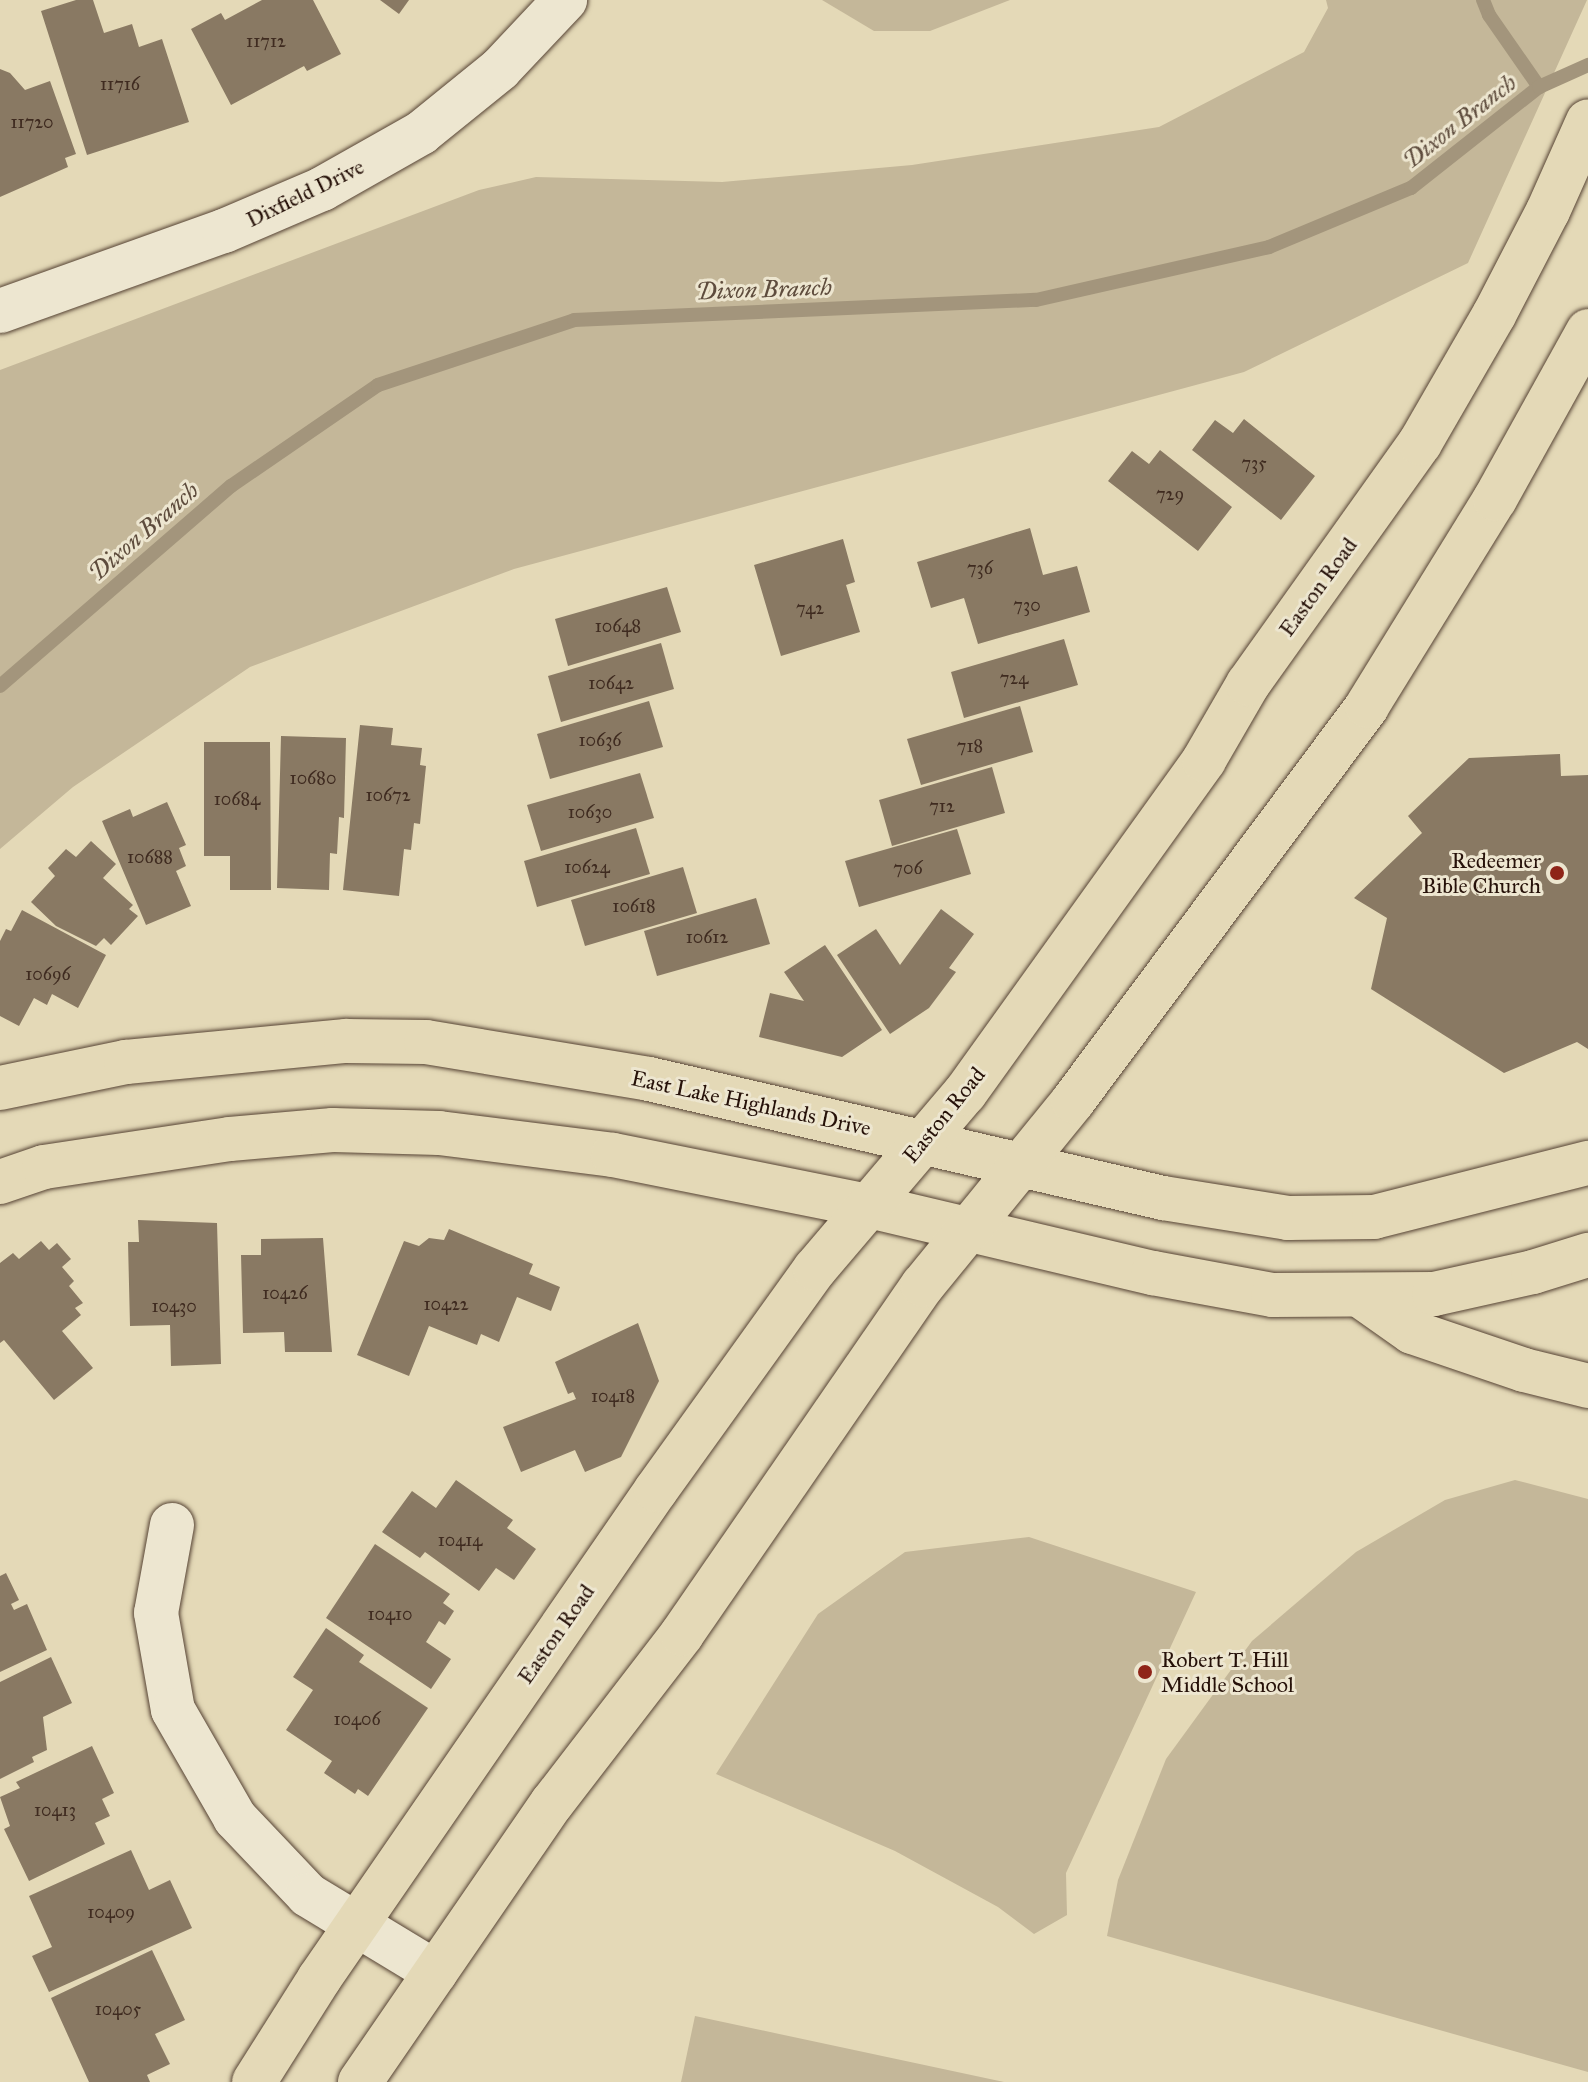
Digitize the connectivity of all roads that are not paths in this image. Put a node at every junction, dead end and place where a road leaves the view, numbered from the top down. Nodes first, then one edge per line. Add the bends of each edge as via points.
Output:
1 (565, 0) edge
2 (1588, 121) edge
3 (0, 311) edge
4 (1588, 331) edge
5 (0, 1088) edge
6 (923, 1142) junction
7 (1588, 1163) edge
8 (1022, 1164) junction
9 (0, 1182) edge
10 (869, 1206) junction
11 (967, 1228) junction
12 (1588, 1255) edge
13 (1361, 1296) junction
14 (1588, 1386) edge
15 (172, 1525) dead end
16 (356, 1926) junction
17 (435, 1972) junction
18 (254, 2082) edge
19 (360, 2082) edge

1 - 3 street, Dixfield Drive via 500,69 421,133 322,189 224,231
2 - 6 main road, Easton Road via 1469,363 1420,443 1248,684 1204,760 965,1093
4 - 8 main road via 1367,706
5 - 6 main road, East Lake Highlands Drive via 126,1062 346,1041 426,1042 649,1079
6 - 8 main road, East Lake Highlands Drive
6 - 10 main road, Easton Road
7 - 8 main road, East Lake Highlands Drive via 1374,1217 1288,1218 1163,1198
8 - 11 main road
9 - 10 main road via 44,1167 230,1139 333,1130 470,1136 586,1151
10 - 11 main road
10 - 16 main road, Easton Road via 815,1269 656,1490
11 - 13 main road via 1153,1273 1273,1295
11 - 17 main road via 682,1634 552,1803
12 - 13 main road via 1434,1294
13 - 14 main road via 1412,1332
15 - 16 street via 156,1613 173,1710 235,1818 308,1895
16 - 17 street
16 - 18 main road, Easton Road
17 - 19 main road

